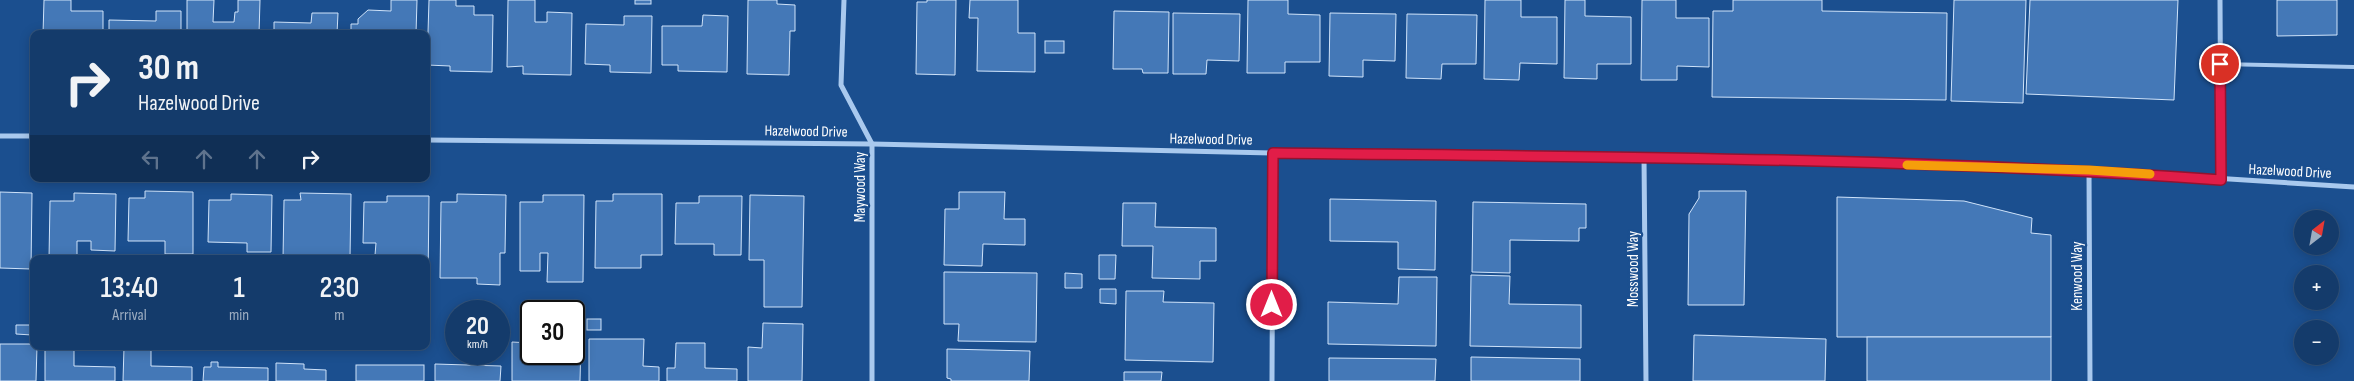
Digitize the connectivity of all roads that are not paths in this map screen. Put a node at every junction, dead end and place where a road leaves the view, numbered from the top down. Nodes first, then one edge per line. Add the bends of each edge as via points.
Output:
1 (844, 0) edge
2 (2220, 0) edge
3 (2220, 64) junction
4 (2354, 67) edge
5 (0, 136) edge
6 (30, 136) edge
7 (430, 140) edge
8 (872, 144) junction
9 (1273, 153) junction
10 (1644, 157) junction
11 (2089, 170) junction
12 (2221, 180) junction
13 (2354, 187) edge
14 (872, 381) edge
15 (1272, 381) edge
16 (1646, 381) edge
17 (2090, 381) edge

1 - 8 street, Maywood Way via 841,85
2 - 3 street
3 - 4 lane
3 - 12 street
5 - 6 street
7 - 8 street, Hazelwood Drive
8 - 9 street, Hazelwood Drive
8 - 14 street, Maywood Way
9 - 10 street, Hazelwood Drive
9 - 15 street
10 - 11 street, Hazelwood Drive
10 - 16 street, Mosswood Way
11 - 12 street, Hazelwood Drive
11 - 17 street, Kenwood Way
12 - 13 street, Hazelwood Drive

